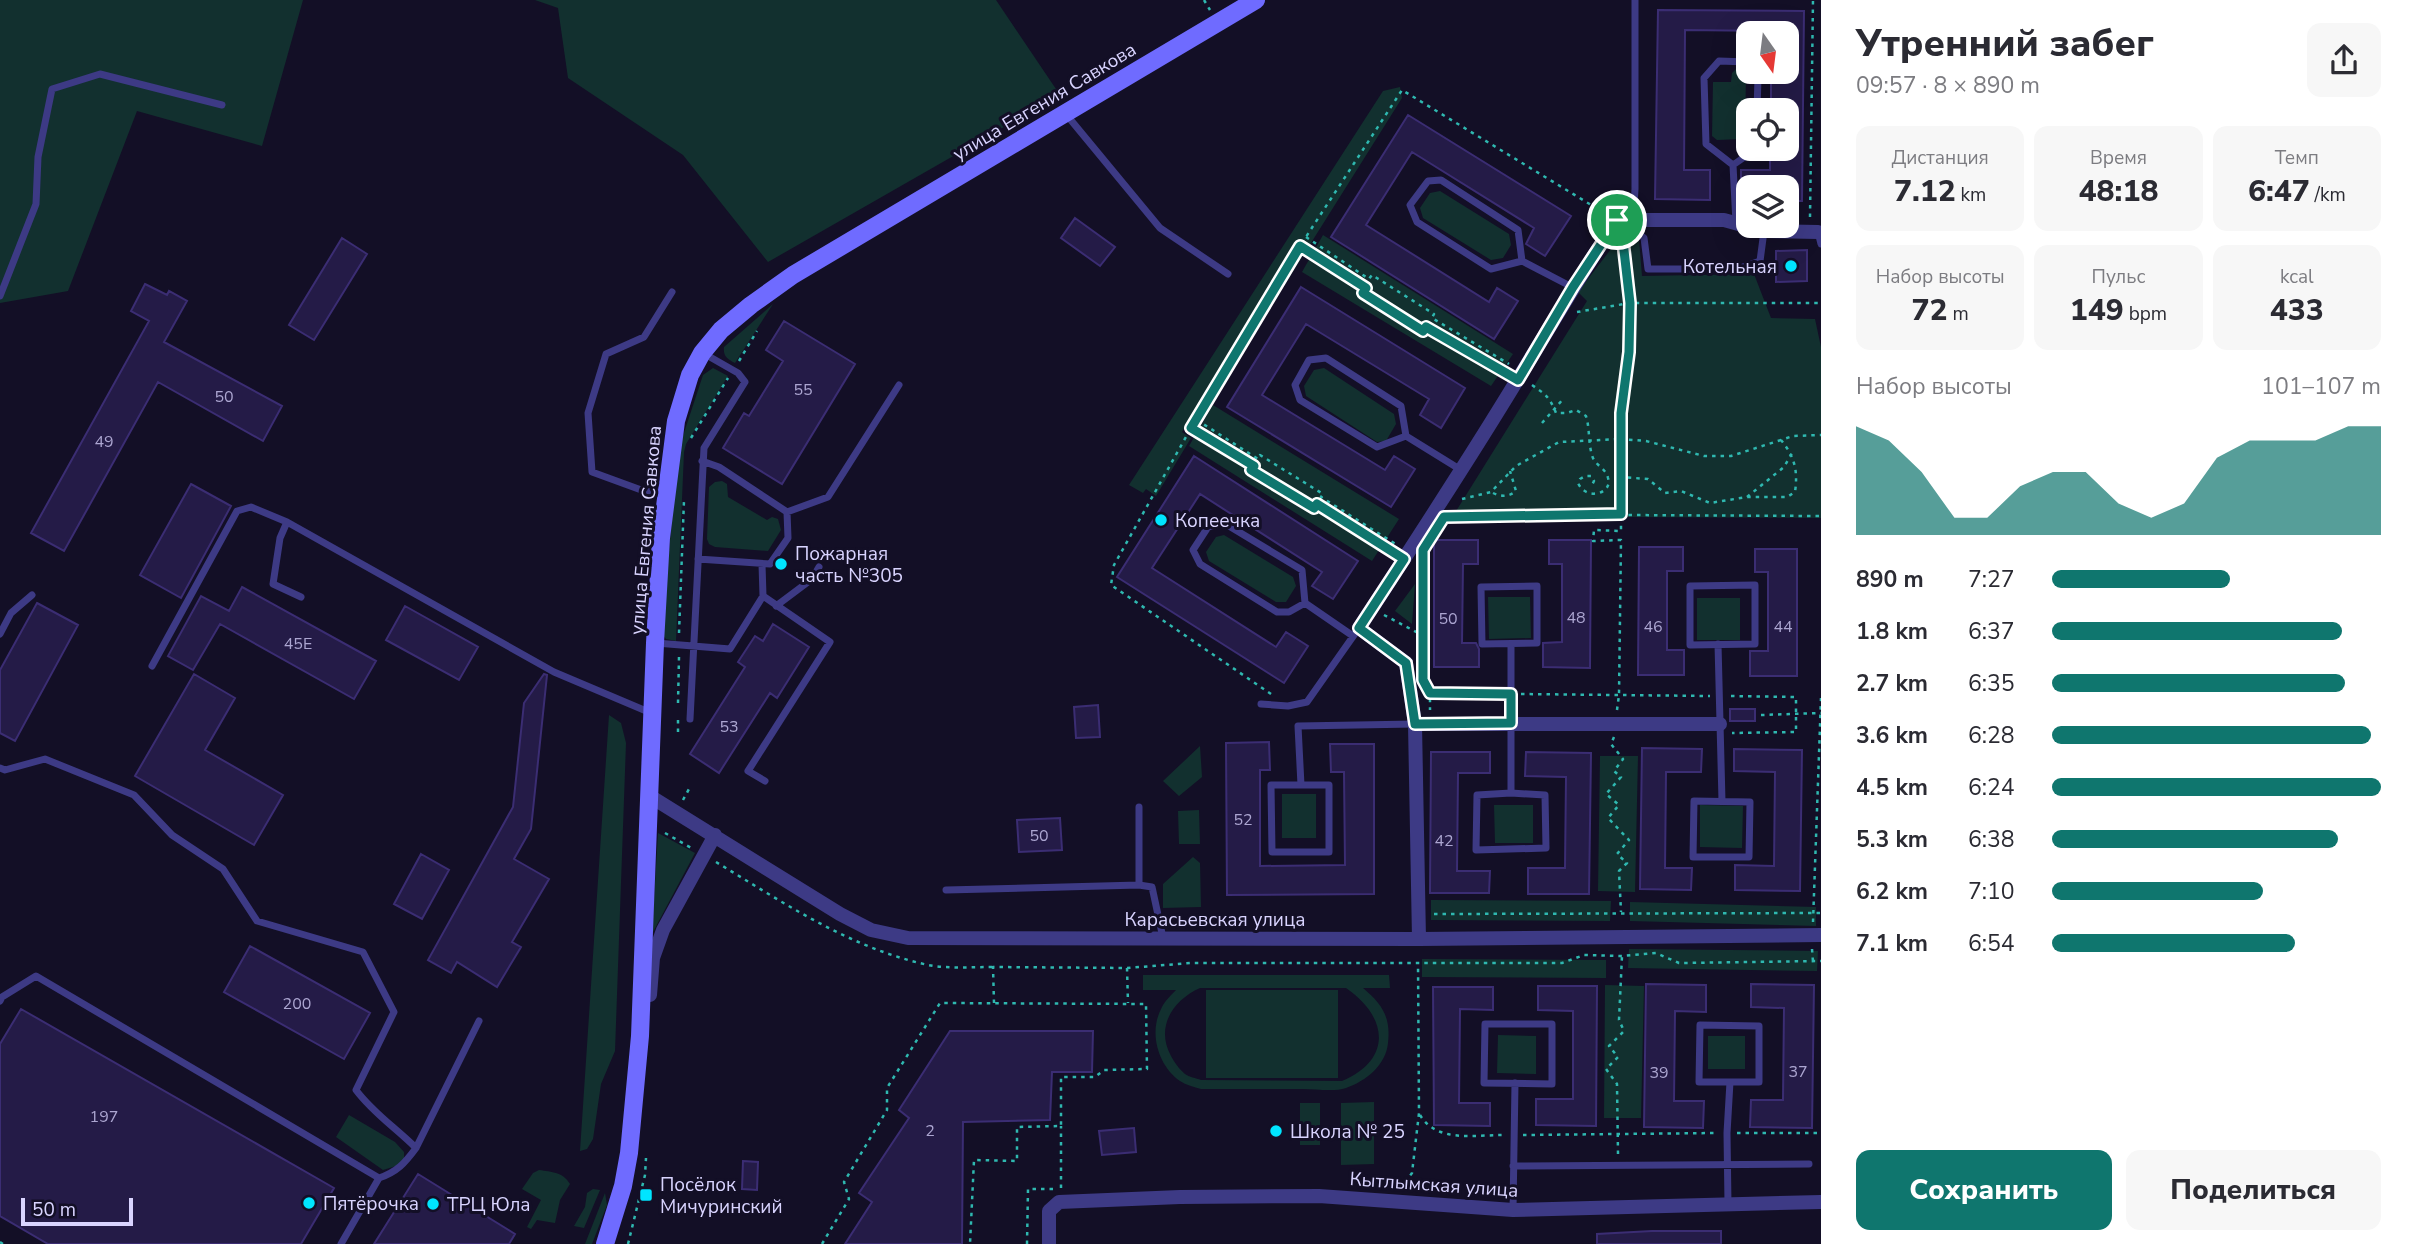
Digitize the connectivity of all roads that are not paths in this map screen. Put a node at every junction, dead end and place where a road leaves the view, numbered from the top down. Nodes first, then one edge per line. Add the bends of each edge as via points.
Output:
1 (1256, 0) edge
2 (1635, 0) edge
3 (1736, 62) edge
4 (222, 105) dead end
5 (1065, 113) junction
6 (1739, 161) edge
7 (1733, 165) junction
8 (1633, 221) junction
9 (1736, 223) joint
10 (1619, 227) junction
11 (1763, 238) edge
12 (1522, 261) junction
13 (1228, 274) dead end
14 (1573, 287) junction
15 (672, 292) dead end
16 (0, 296) edge
17 (702, 353) junction
18 (899, 385) dead end
19 (1406, 436) junction
20 (702, 461) junction
21 (1461, 470) junction
22 (666, 494) junction
23 (787, 512) junction
24 (287, 523) junction
25 (698, 559) junction
26 (762, 564) junction
27 (818, 567) dead end
28 (32, 594) dead end
29 (762, 596) junction
30 (301, 597) dead end
31 (1305, 604) junction
32 (776, 606) junction
33 (1356, 632) junction
34 (0, 634) edge
35 (655, 643) junction
36 (1511, 644) junction
37 (1717, 645) junction
38 (694, 646) junction
39 (152, 666) dead end
40 (1261, 704) dead end
41 (652, 713) junction
42 (690, 719) dead end
43 (1511, 723) junction
44 (1415, 724) junction
45 (1720, 724) junction
46 (0, 768) edge
47 (765, 781) dead end
48 (1301, 785) junction
49 (1511, 793) junction
50 (648, 795) junction
51 (1722, 801) junction
52 (1139, 807) dead end
53 (715, 835) junction
54 (1139, 885) junction
55 (946, 890) dead end
56 (1816, 935) edge
57 (1163, 939) junction
58 (1419, 939) junction
59 (0, 1001) edge
60 (479, 1021) dead end
61 (640, 1036) junction
62 (1730, 1082) junction
63 (1515, 1083) junction
64 (416, 1148) junction
65 (1728, 1164) junction
66 (1809, 1164) dead end
67 (1513, 1166) junction
68 (379, 1178) junction
69 (1821, 1202) edge
70 (1728, 1204) junction
71 (1513, 1210) junction
72 (341, 1244) edge
73 (605, 1244) edge
74 (1049, 1244) edge

1 - 5 main road, улица Евгения Савкова
2 - 8 lane
3 - 7 lane via 1719,61 1704,78 1706,145
4 - 16 lane via 100,74 52,89 38,157 36,204
5 - 13 lane via 1160,228
5 - 17 main road, улица Евгения Савкова via 793,275 731,322
6 - 7 lane
7 - 9 lane
8 - 9 street
8 - 10 street
10 - 11 lane via 1644,238 1648,270 1737,269 1759,261
10 - 14 street
12 - 12 lane via 1518,230 1441,180 1428,181 1410,205 1417,222 1491,269
12 - 14 lane
14 - 21 street
15 - 22 lane via 644,337 606,354 588,414 592,472
17 - 20 lane via 738,373 745,382 704,448
17 - 22 main road, улица Евгения Савкова via 676,421
18 - 23 lane via 828,497
19 - 19 lane via 1401,406 1326,358 1309,360 1295,385 1300,400 1377,447
19 - 21 lane
20 - 23 lane via 719,467
20 - 25 lane
21 - 33 street via 1440,513
22 - 35 main road, улица Евгения Савкова
23 - 26 lane via 788,538 770,564
24 - 30 lane via 273,584
24 - 39 lane via 251,507 237,511
24 - 41 lane via 554,672
25 - 26 lane
25 - 38 lane
26 - 29 lane
27 - 32 lane via 812,579
28 - 34 lane via 11,613
29 - 32 lane
29 - 38 lane via 730,649
31 - 31 lane via 1302,570 1224,523 1208,527 1194,550 1200,564 1277,612
31 - 33 lane
32 - 47 lane via 830,642 748,771
33 - 40 lane via 1307,702
33 - 44 street via 1406,663
35 - 38 lane
35 - 41 main road, улица Евгения Савкова
36 - 36 lane via 1482,644 1481,587 1537,586 1537,643
36 - 43 lane
37 - 37 lane via 1690,645 1690,586 1755,585 1755,644
37 - 45 lane
38 - 42 lane
41 - 50 main road, улица Евгения Савкова
43 - 44 street
43 - 45 street
43 - 49 lane
44 - 48 lane via 1298,726
44 - 58 street
45 - 51 lane
46 - 64 lane via 46,759 134,795 172,835 223,869 257,921 363,952 394,1012 356,1090 372,1111
48 - 48 lane via 1329,785 1329,852 1272,852 1271,785
49 - 49 lane via 1545,795 1546,848 1476,850 1477,795
50 - 53 street, Карасьевская улица
50 - 61 main road, улица Евгения Савкова
51 - 51 lane via 1750,802 1749,858 1693,857 1694,801
52 - 54 lane
53 - 57 street, Карасьевская улица via 808,896 871,930 908,938
53 - 61 street via 663,930 653,958 647,1024
54 - 55 lane
54 - 57 lane via 1152,887
56 - 58 street, Карасьевская улица
57 - 58 street, Карасьевская улица
59 - 68 lane via 36,976
60 - 64 lane
61 - 73 main road, улица Евгения Савкова via 628,1163
62 - 62 lane via 1699,1082 1700,1026 1759,1026 1759,1082
62 - 65 lane
63 - 63 lane via 1484,1083 1485,1024 1552,1024 1552,1084
63 - 67 lane
64 - 68 lane via 404,1165
65 - 66 lane
65 - 67 lane
65 - 70 lane
67 - 71 lane
68 - 72 lane
69 - 70 street, Кытлымская улица
70 - 71 street, Кытлымская улица
71 - 74 street, Кытлымская улица via 1305,1196 1059,1202 1049,1211

